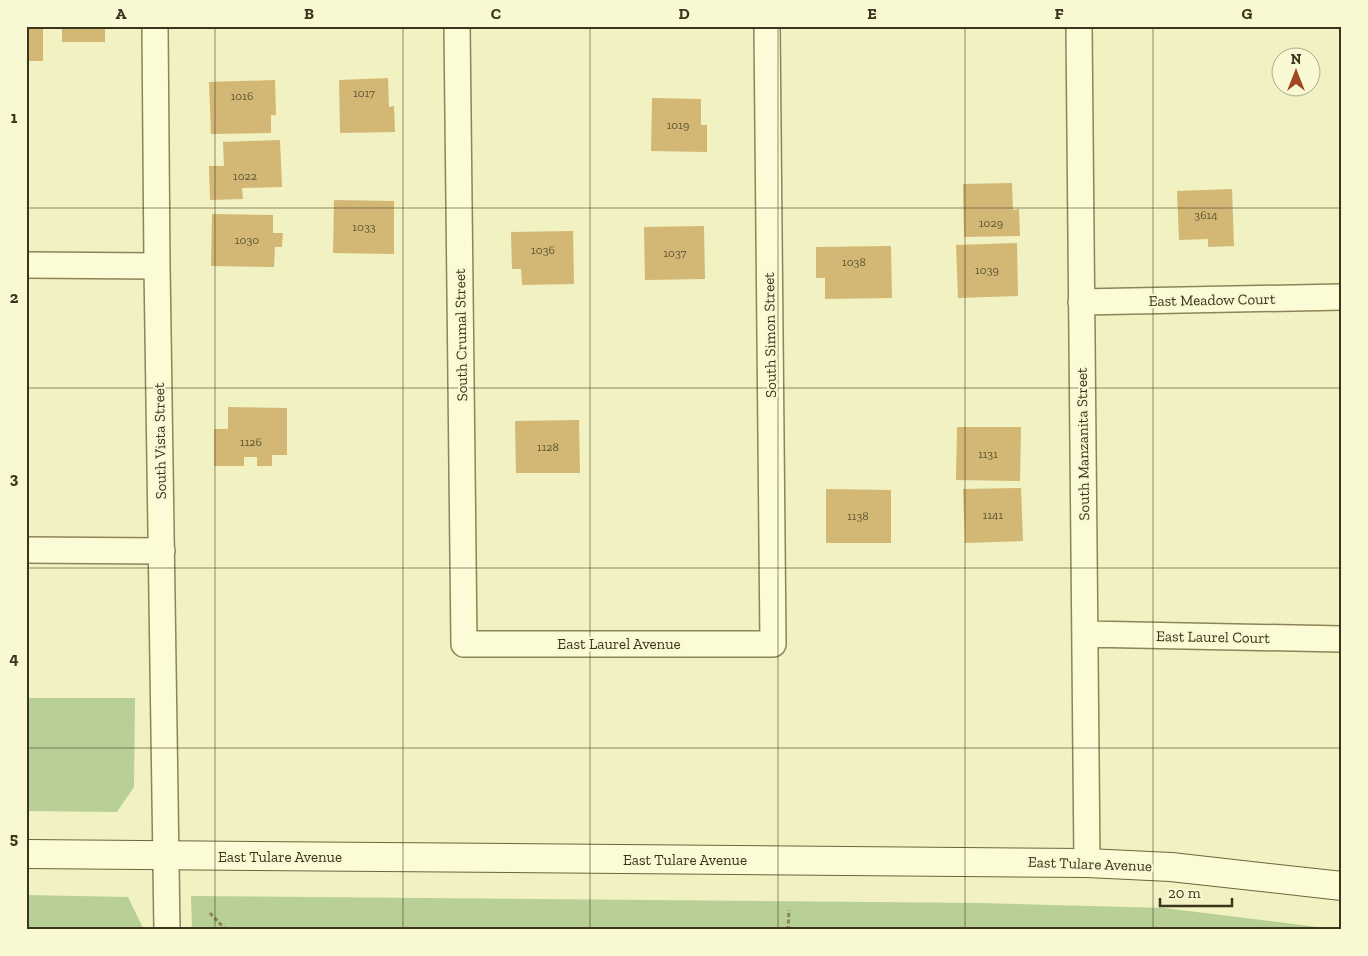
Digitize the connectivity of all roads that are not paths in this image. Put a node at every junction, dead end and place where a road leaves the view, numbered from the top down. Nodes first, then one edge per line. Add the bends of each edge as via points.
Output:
1 (154, 26) edge
2 (457, 26) edge
3 (767, 26) edge
4 (1079, 26) edge
5 (26, 265) edge
6 (157, 266) junction
7 (1342, 297) edge
8 (1081, 302) junction
9 (26, 550) edge
10 (162, 551) junction
11 (1085, 634) junction
12 (1342, 640) edge
13 (464, 644) joint
14 (773, 644) joint
15 (26, 854) edge
16 (166, 856) junction
17 (1087, 863) junction
18 (1342, 886) edge
19 (167, 930) edge

1 - 6 street, South Vista Street
2 - 13 street, South Crumal Street
3 - 14 street, South Simon Street
4 - 8 street, South Manzanita Street
5 - 6 street
6 - 10 street, South Vista Street
7 - 8 street, East Meadow Court
8 - 11 street, South Manzanita Street
9 - 10 street
10 - 16 street, South Vista Street
11 - 12 street, East Laurel Court
11 - 17 street, South Manzanita Street
13 - 14 street, East Laurel Avenue
15 - 16 street, East Tulare Avenue
16 - 17 street, East Tulare Avenue
16 - 19 street, South Vista Street
17 - 18 street, East Tulare Avenue via 1171,867

